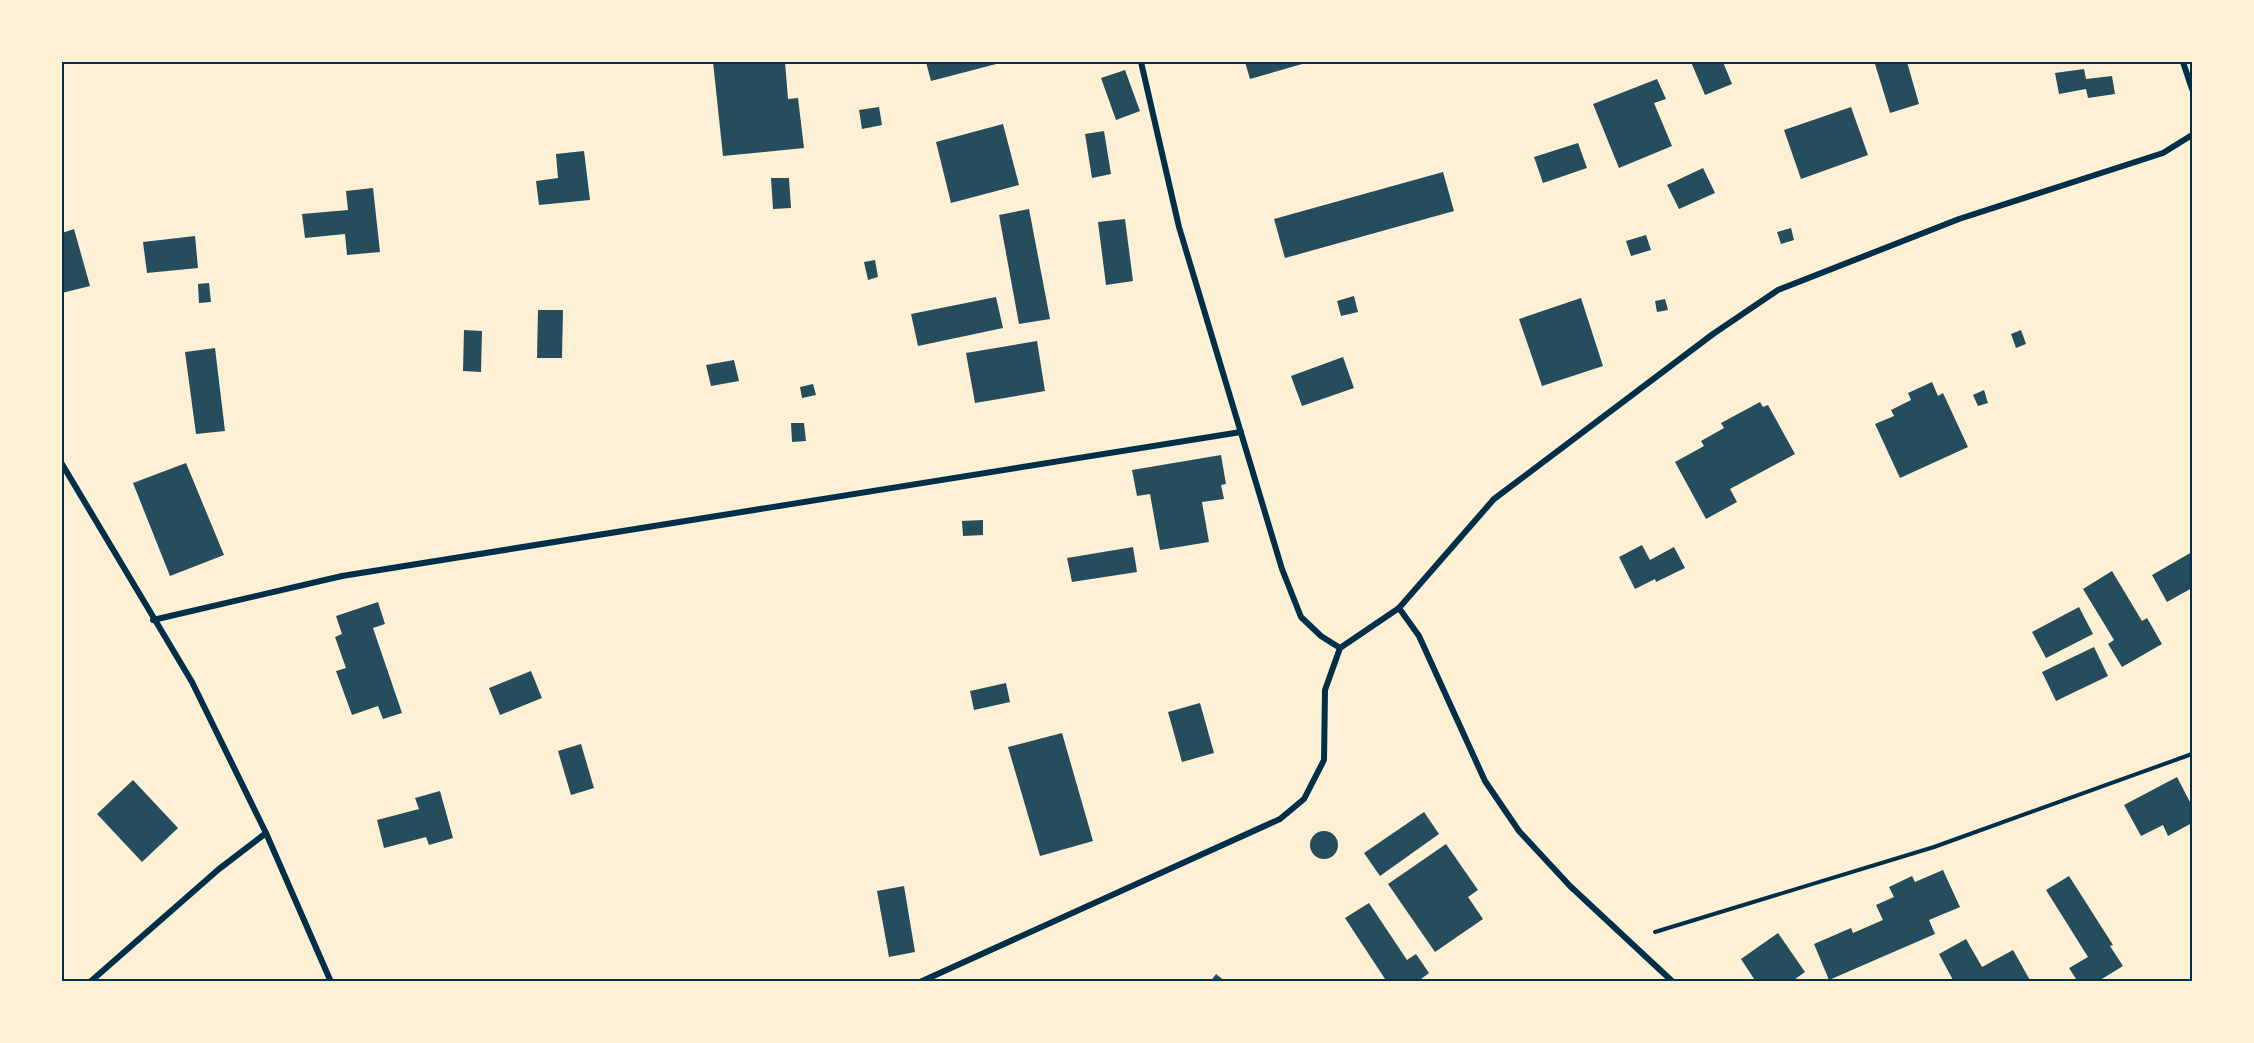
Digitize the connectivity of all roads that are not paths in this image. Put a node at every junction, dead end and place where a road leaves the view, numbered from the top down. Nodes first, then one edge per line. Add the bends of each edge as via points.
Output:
1 (1141, 62) edge
2 (2183, 62) edge
3 (2193, 89) edge
4 (2193, 135) edge
5 (1241, 432) junction
6 (62, 464) edge
7 (1399, 608) junction
8 (153, 620) junction
9 (1340, 648) junction
10 (266, 833) junction
11 (90, 981) edge
12 (331, 981) edge
13 (920, 981) edge
14 (1673, 981) edge

1 - 5 street via 1179,227
2 - 3 street
4 - 7 street via 2163,153 1959,219 1778,290 1703,341 1494,499
5 - 8 street via 342,576
5 - 9 street via 1300,617
6 - 8 street
7 - 9 street
7 - 14 street via 1419,636 1485,781 1519,831 1570,886
8 - 10 street via 192,682
9 - 13 street via 1325,690 1324,760 1304,799 1281,819
10 - 11 street via 210,876
10 - 12 street

